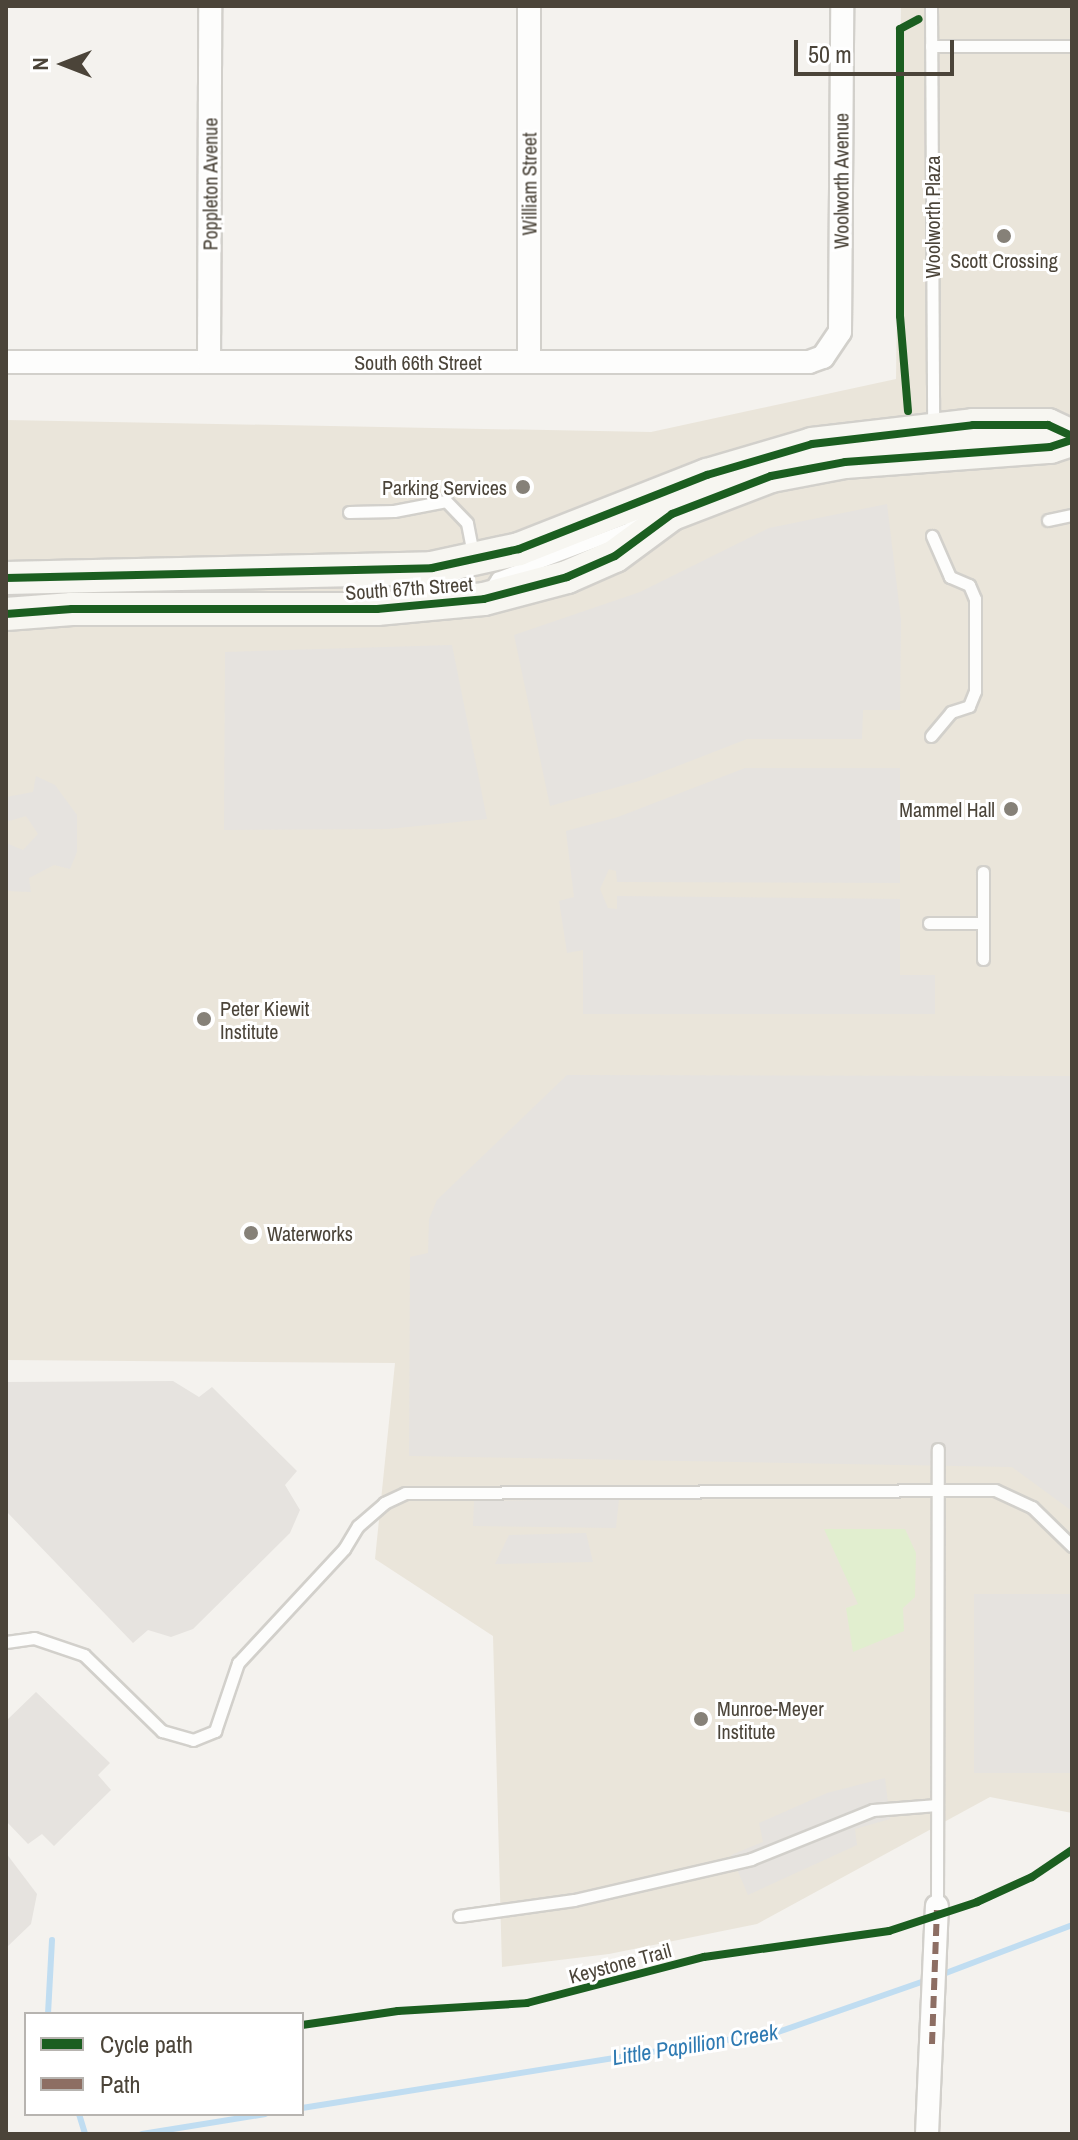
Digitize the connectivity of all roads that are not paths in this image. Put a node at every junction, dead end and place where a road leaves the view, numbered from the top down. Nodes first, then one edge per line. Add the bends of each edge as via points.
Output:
1 (210, 6) edge
2 (529, 6) edge
3 (842, 6) edge
4 (931, 6) edge
5 (931, 46) junction
6 (1072, 46) edge
7 (828, 353) joint
8 (6, 362) edge
9 (209, 362) junction
10 (529, 362) junction
11 (933, 427) junction
12 (1072, 438) edge
13 (644, 502) junction
14 (349, 512) dead end
15 (1072, 515) edge
16 (1048, 520) dead end
17 (932, 536) dead end
18 (473, 560) junction
19 (61, 575) junction
20 (6, 578) edge
21 (6, 598) edge
22 (484, 599) junction
23 (202, 610) junction
24 (6, 614) edge
25 (931, 736) dead end
26 (983, 872) dead end
27 (929, 923) dead end
28 (983, 923) junction
29 (983, 959) dead end
30 (938, 1449) dead end
31 (938, 1489) junction
32 (1072, 1546) edge
33 (6, 1642) edge
34 (937, 1805) junction
35 (937, 1906) joint
36 (459, 1916) dead end
37 (927, 2134) edge

1 - 9 street, Poppleton Avenue
2 - 10 street, William Street
3 - 7 street, Woolworth Avenue via 840,332
4 - 5 lane, Woolworth Plaza
5 - 6 lane
5 - 11 lane, Woolworth Plaza
7 - 10 street, South 66th Street via 809,362
8 - 9 street, South 66th Street
9 - 10 street, South 66th Street
11 - 12 main road, South 67th Street via 1048,425
11 - 13 main road, South 67th Street via 812,444 717,472
12 - 22 main road, South 67th Street via 1050,447 845,462 771,476 672,514 603,561
13 - 18 main road, South 67th Street via 519,549
13 - 22 lane via 629,528 497,578
14 - 18 lane via 394,511 446,501 467,523
15 - 16 lane
17 - 25 lane via 950,577 969,585 975,599 975,691 969,706 951,712
18 - 19 main road, South 67th Street via 343,572
18 - 23 lane via 433,589 237,601
19 - 20 main road, South 67th Street
19 - 21 main road
22 - 23 main road, South 67th Street via 377,609
23 - 24 main road, South 67th Street
26 - 28 lane
27 - 28 lane
28 - 29 lane
30 - 31 lane
31 - 32 lane via 995,1490 1015,1497
31 - 33 lane via 405,1493 358,1526 344,1549 238,1663 215,1731 193,1740 162,1731 84,1655 34,1638
31 - 34 lane
34 - 35 lane
34 - 36 lane via 873,1810 751,1859 574,1900
35 - 37 street

